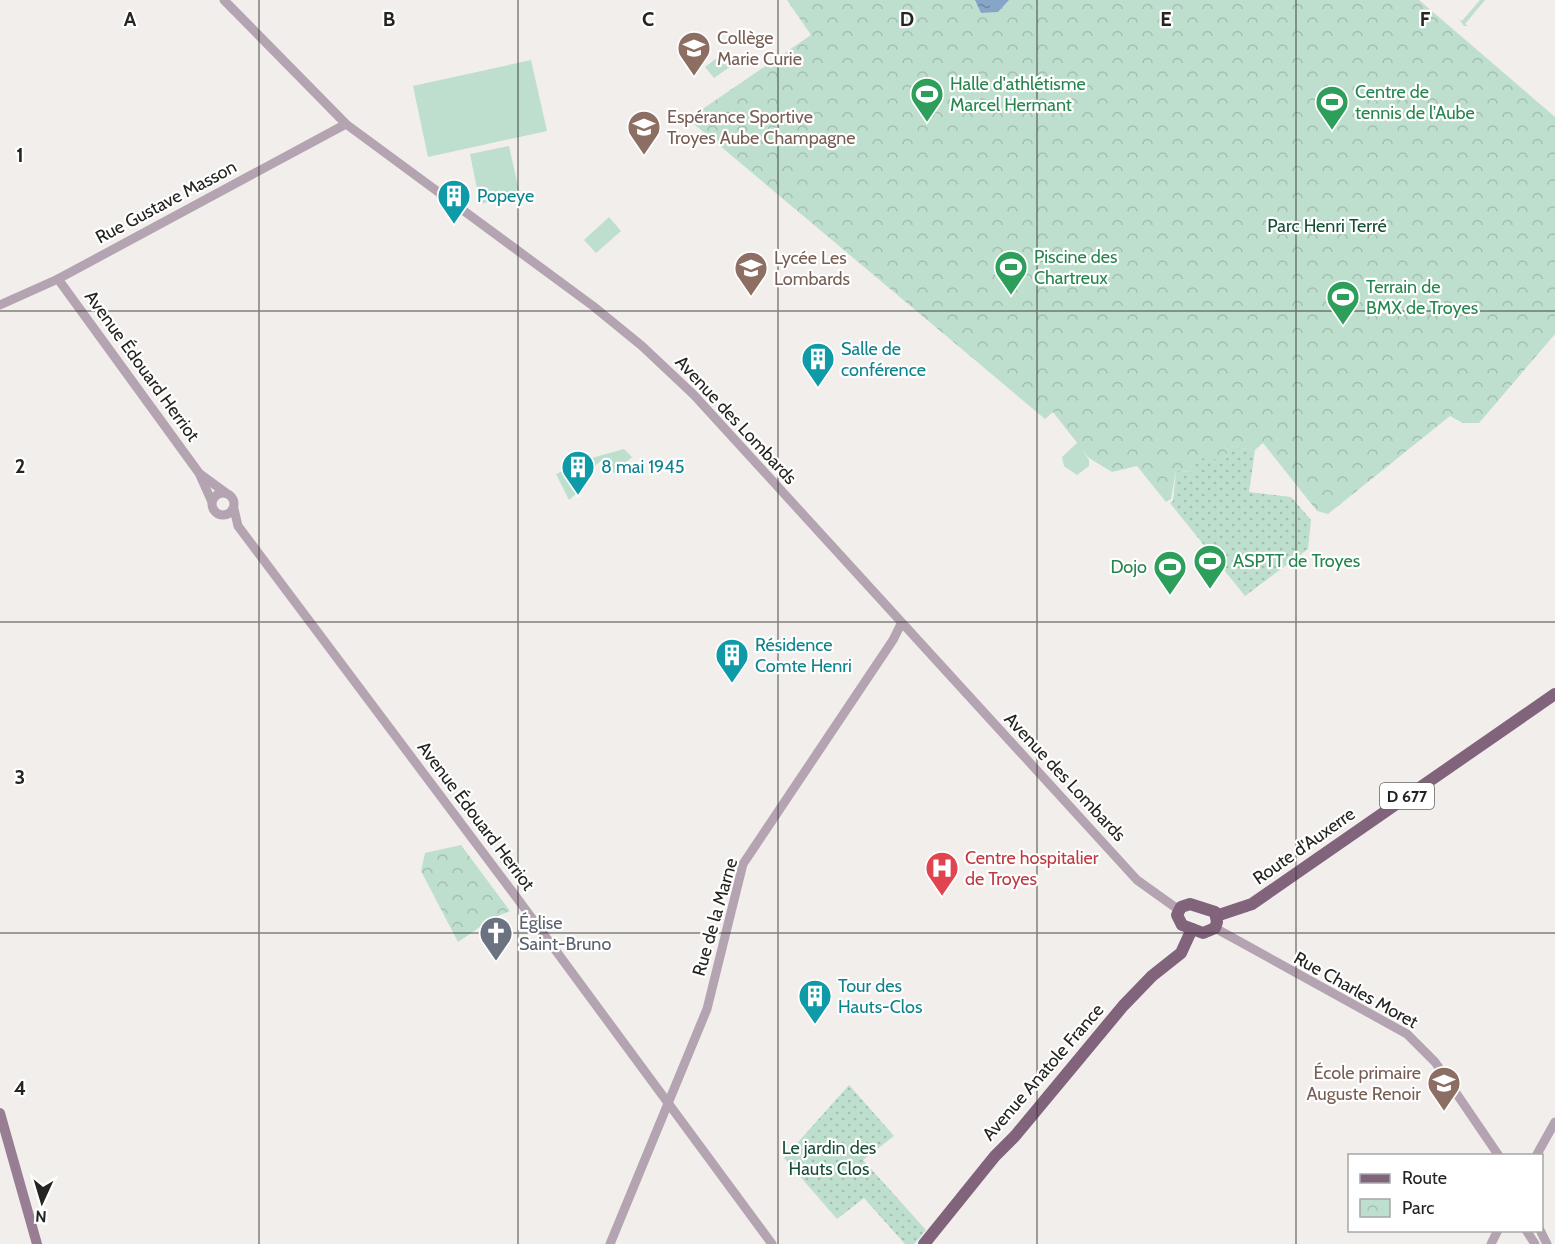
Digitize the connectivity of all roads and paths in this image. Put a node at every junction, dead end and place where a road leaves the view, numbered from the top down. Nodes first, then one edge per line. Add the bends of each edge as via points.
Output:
1 (224, 0) edge
2 (346, 124) junction
3 (58, 279) junction
4 (0, 305) edge
5 (199, 473) junction
6 (226, 493) junction
7 (212, 502) junction
8 (234, 509) junction
9 (220, 515) junction
10 (238, 526) junction
11 (901, 624) junction
12 (1555, 694) edge
13 (1179, 910) junction
14 (1215, 922) junction
15 (1192, 929) junction
16 (669, 1106) junction
17 (0, 1113) edge
18 (1555, 1122) edge
19 (1483, 1132) junction
20 (1494, 1154) edge
21 (1498, 1154) edge
22 (1537, 1154) edge
23 (37, 1244) edge
24 (610, 1244) edge
25 (772, 1244) edge
26 (924, 1244) edge

1 - 2 street, Avenue des Lombards
2 - 3 street, Rue Gustave Masson
2 - 11 street, Avenue des Lombards via 642,346 694,395
3 - 4 street, Rue Gustave Masson
3 - 5 street, Avenue Édouard Herriot
5 - 6 street, Avenue Édouard Herriot
5 - 7 street, Avenue Édouard Herriot
6 - 7 street via 215,496
6 - 8 street via 233,498
7 - 9 street via 214,511
8 - 9 street via 226,516
8 - 10 street, Avenue Édouard Herriot
9 - 10 street, Avenue Édouard Herriot
10 - 16 street, Avenue Édouard Herriot
11 - 13 street, Avenue des Lombards via 1137,880
11 - 16 street, Rue de la Marne via 743,864 707,1009
12 - 14 main road, Route d'Auxerre / D 677 via 1252,904
13 - 14 main road via 1190,904 1211,909
13 - 15 main road via 1179,920
14 - 15 main road via 1206,933
14 - 19 street, Rue Charles Moret via 1407,1034 1435,1062
15 - 26 main road, Avenue Anatole France via 1181,953 1123,1005
16 - 24 street, Rue de la Marne
16 - 25 street, Avenue Édouard Herriot
17 - 23 main road
18 - 22 street
19 - 20 street, Rue Charles Moret
19 - 21 street, Rue Charles Moret

